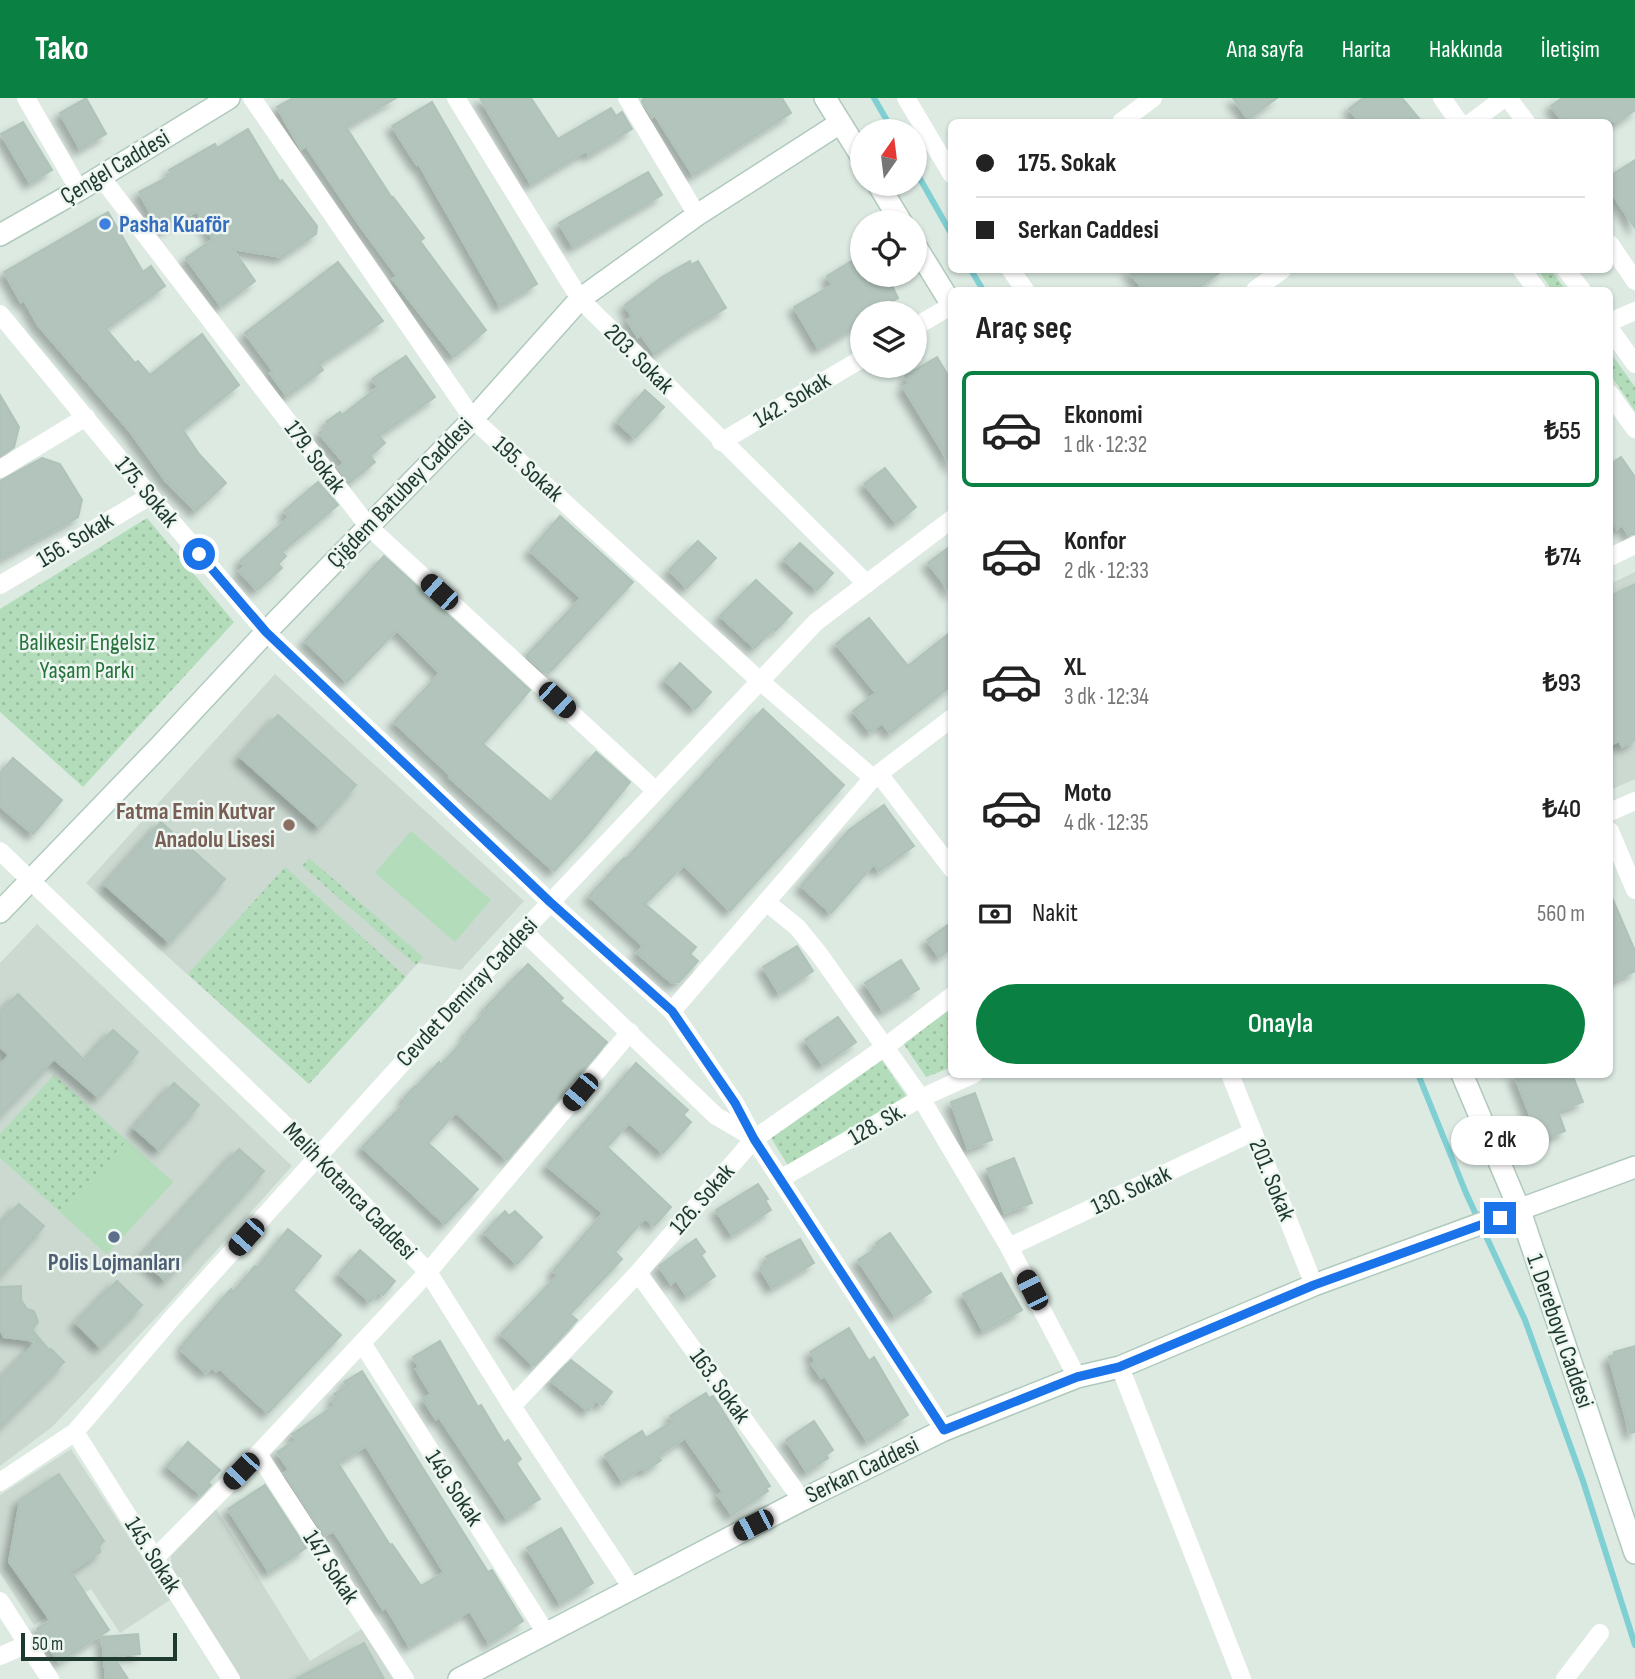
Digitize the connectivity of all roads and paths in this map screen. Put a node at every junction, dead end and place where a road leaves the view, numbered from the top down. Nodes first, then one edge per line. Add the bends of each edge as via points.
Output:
1 (26, 98) edge
2 (229, 98) edge
3 (252, 98) edge
4 (456, 98) edge
5 (627, 98) edge
6 (825, 98) edge
7 (906, 98) edge
8 (1153, 98) edge
9 (1442, 98) edge
10 (1506, 98) edge
11 (1125, 119) edge
12 (1457, 119) edge
13 (1476, 119) edge
14 (1524, 119) edge
15 (840, 123) junction
16 (850, 139) edge
17 (948, 168) edge
18 (101, 177) junction
19 (79, 190) junction
20 (697, 215) junction
21 (0, 235) edge
22 (1613, 248) edge
23 (927, 264) edge
24 (1278, 273) edge
25 (1568, 273) edge
26 (1634, 276) edge
27 (1260, 287) edge
28 (1580, 287) edge
29 (580, 299) junction
30 (948, 299) edge
31 (948, 307) edge
32 (1635, 311) edge
33 (0, 314) edge
34 (927, 320) edge
35 (1613, 321) edge
36 (1613, 333) edge
37 (1635, 364) edge
38 (850, 366) edge
39 (1613, 398) edge
40 (86, 417) junction
41 (473, 419) junction
42 (1635, 429) edge
43 (721, 442) junction
44 (0, 469) edge
45 (150, 496) junction
46 (948, 522) edge
47 (368, 526) junction
48 (1635, 545) edge
49 (1613, 556) edge
50 (867, 584) junction
51 (0, 585) edge
52 (266, 632) junction
53 (760, 681) junction
54 (948, 721) edge
55 (876, 776) junction
56 (656, 791) junction
57 (1635, 801) edge
58 (1613, 811) edge
59 (1613, 838) edge
60 (0, 851) edge
61 (948, 864) edge
62 (31, 882) junction
63 (1635, 890) edge
64 (550, 902) junction
65 (766, 902) junction
66 (0, 912) edge
67 (523, 931) junction
68 (948, 999) edge
69 (672, 1011) junction
70 (630, 1032) junction
71 (885, 1047) junction
72 (965, 1078) edge
73 (1232, 1078) edge
74 (1464, 1078) edge
75 (921, 1098) junction
76 (1253, 1132) junction
77 (754, 1139) junction
78 (317, 1156) junction
79 (1635, 1167) edge
80 (782, 1178) junction
81 (1520, 1211) junction
82 (1009, 1247) junction
83 (428, 1272) junction
84 (638, 1273) junction
85 (1314, 1285) junction
86 (362, 1343) junction
87 (1119, 1367) junction
88 (1077, 1377) junction
89 (512, 1406) junction
90 (944, 1430) junction
91 (75, 1432) junction
92 (258, 1454) junction
93 (0, 1482) edge
94 (802, 1500) junction
95 (1635, 1553) edge
96 (155, 1558) junction
97 (632, 1588) junction
98 (0, 1601) edge
99 (547, 1633) junction
100 (1600, 1633) dead end
101 (28, 1644) junction
102 (0, 1656) edge
103 (50, 1679) edge
104 (231, 1679) edge
105 (405, 1679) edge
106 (459, 1679) edge
107 (1242, 1679) edge
108 (1565, 1679) edge

1 - 19 street
2 - 18 main road, Çengel Caddesi
3 - 41 street, 195. Sokak
4 - 29 street, 203. Sokak
5 - 20 street
6 - 15 main road
7 - 17 street
8 - 11 street
9 - 12 street
10 - 13 street
10 - 14 street
15 - 16 main road
15 - 20 main road, Çiğdem Batubey Caddesi
18 - 19 main road, Çengel Caddesi
18 - 47 street, 179. Sokak
19 - 21 main road, Çengel Caddesi
20 - 29 main road, Çiğdem Batubey Caddesi
22 - 26 street
23 - 30 main road
24 - 27 street
25 - 28 street
29 - 41 main road, Çiğdem Batubey Caddesi
29 - 43 street, 203. Sokak
31 - 34 street
32 - 35 street
33 - 40 street, 175. Sokak
36 - 37 street
38 - 43 street, 142. Sokak
39 - 42 street
40 - 44 street
40 - 45 street, 175. Sokak
41 - 47 main road, Çiğdem Batubey Caddesi
41 - 53 street, 195. Sokak
43 - 50 street, 203. Sokak
45 - 51 street, 156. Sokak
45 - 52 street, 175. Sokak
46 - 50 street, Cevdet Demiray Caddesi
47 - 52 main road, Çiğdem Batubey Caddesi
47 - 56 street, 179. Sokak
48 - 49 street
50 - 53 street, Cevdet Demiray Caddesi via 816,622
52 - 62 main road, Çiğdem Batubey Caddesi
52 - 64 street, 175. Sokak
53 - 55 street, 195. Sokak
53 - 56 street, Cevdet Demiray Caddesi
54 - 55 street
55 - 61 street, 195. Sokak
55 - 65 street
56 - 64 street, Cevdet Demiray Caddesi
57 - 58 street
59 - 63 street
60 - 62 street, Melih Kotanca Caddesi
62 - 66 main road, Çiğdem Batubey Caddesi
62 - 78 street, Melih Kotanca Caddesi
64 - 67 street, Cevdet Demiray Caddesi
64 - 69 street, 175. Sokak
65 - 69 street
65 - 71 street via 797,927
67 - 70 street
67 - 78 street, Cevdet Demiray Caddesi
68 - 71 street, 126. Sokak
69 - 77 street, 175. Sokak
70 - 77 street via 716,1116
70 - 83 street
71 - 75 street
71 - 77 street, 126. Sokak
72 - 75 street, 128. Sk.
73 - 76 street, 201. Sokak
74 - 81 main road, 1. Dereboyu Caddesi
75 - 80 street, 128. Sk.
75 - 82 street
76 - 82 street, 130. Sokak
76 - 85 street, 201. Sokak
77 - 80 street, 175. Sokak
77 - 84 street, 126. Sokak
78 - 83 street, Melih Kotanca Caddesi
78 - 91 street, Cevdet Demiray Caddesi
79 - 81 main road, Serkan Caddesi
80 - 90 street, 175. Sokak
81 - 85 main road, Serkan Caddesi
81 - 95 main road, 1. Dereboyu Caddesi
82 - 88 street
83 - 86 street
83 - 89 street, Melih Kotanca Caddesi
84 - 89 street, 126. Sokak
84 - 94 street, 163. Sokak
85 - 87 main road, Serkan Caddesi
86 - 92 street
86 - 99 street, 149. Sokak
87 - 88 main road, Serkan Caddesi
87 - 107 street
88 - 90 main road, Serkan Caddesi
89 - 97 street, Melih Kotanca Caddesi
90 - 94 main road, Serkan Caddesi
91 - 93 street, Cevdet Demiray Caddesi
91 - 96 street, 145. Sokak
92 - 96 street
92 - 105 street, 147. Sokak
94 - 97 main road, Serkan Caddesi
96 - 104 street, 145. Sokak
97 - 99 main road, Serkan Caddesi
98 - 101 street
99 - 106 main road, Serkan Caddesi
100 - 108 street
101 - 102 street
101 - 103 street

